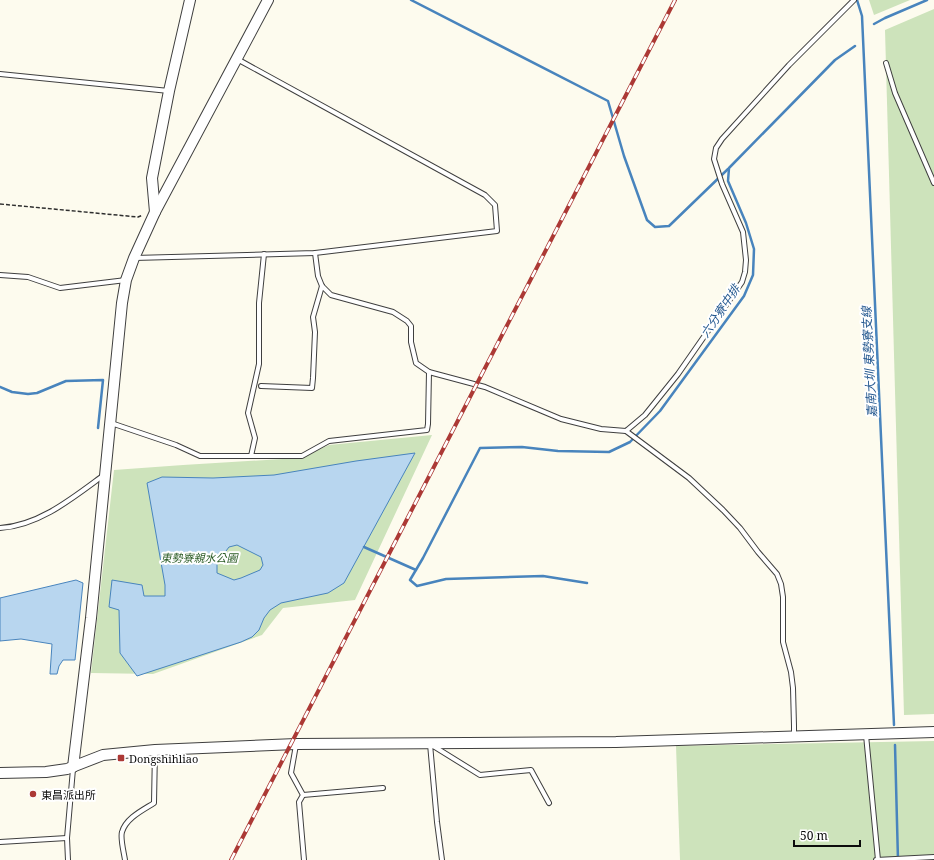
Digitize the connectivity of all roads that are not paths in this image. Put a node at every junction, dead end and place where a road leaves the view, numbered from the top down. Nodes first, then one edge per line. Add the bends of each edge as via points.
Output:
1 (190, 0) edge
2 (268, 0) edge
3 (854, 0) edge
4 (237, 59) junction
5 (886, 63) dead end
6 (0, 74) edge
7 (169, 91) junction
8 (934, 183) edge
9 (155, 212) junction
10 (315, 253) junction
11 (264, 254) junction
12 (134, 258) junction
13 (0, 275) edge
14 (126, 280) junction
15 (322, 286) junction
16 (429, 372) junction
17 (261, 386) dead end
18 (111, 423) junction
19 (628, 432) junction
20 (252, 456) junction
21 (106, 474) junction
22 (0, 528) edge
23 (934, 732) edge
24 (866, 734) junction
25 (794, 737) junction
26 (296, 744) junction
27 (430, 744) junction
28 (155, 750) junction
29 (73, 767) junction
30 (0, 773) edge
31 (383, 788) dead end
32 (303, 795) junction
33 (549, 803) dead end
34 (68, 838) junction
35 (0, 842) edge
36 (934, 857) edge
37 (68, 860) edge
38 (125, 860) edge
39 (304, 860) edge
40 (442, 860) edge
41 (878, 860) edge

1 - 7 street
2 - 4 street
3 - 19 lane via 789,65 716,148 714,159 717,171 743,232 746,260 742,282 678,374 646,415
4 - 9 street
4 - 10 lane via 486,195 495,205 497,231
5 - 8 lane via 895,94
6 - 7 lane
7 - 9 street via 152,178
9 - 12 street
10 - 11 lane
10 - 15 lane via 316,270
11 - 12 lane
11 - 20 lane via 259,303 259,364 248,413 255,438
12 - 14 street
13 - 14 lane via 28,277 60,288
14 - 18 street
15 - 16 lane via 331,295 393,312 407,321 411,326 411,342 416,363
15 - 17 lane via 313,317 315,332 312,388
16 - 19 lane via 485,387 561,418 601,429
16 - 20 lane via 427,430 329,441 302,456
18 - 20 lane via 200,456
18 - 21 street
19 - 25 lane via 689,478 723,510 777,574 783,597 783,642 793,688
21 - 22 lane via 66,503 39,517 14,527
21 - 29 street
23 - 24 street
24 - 25 street
24 - 41 lane
25 - 27 street
26 - 27 street
26 - 28 street
26 - 32 lane via 291,773
27 - 33 lane via 480,775 531,770
27 - 40 lane
28 - 29 street via 103,755
28 - 38 lane via 154,803 127,823 122,833
29 - 30 street via 46,772
29 - 34 lane
31 - 32 lane
32 - 39 lane via 299,802
34 - 35 lane
34 - 37 lane
36 - 41 lane

